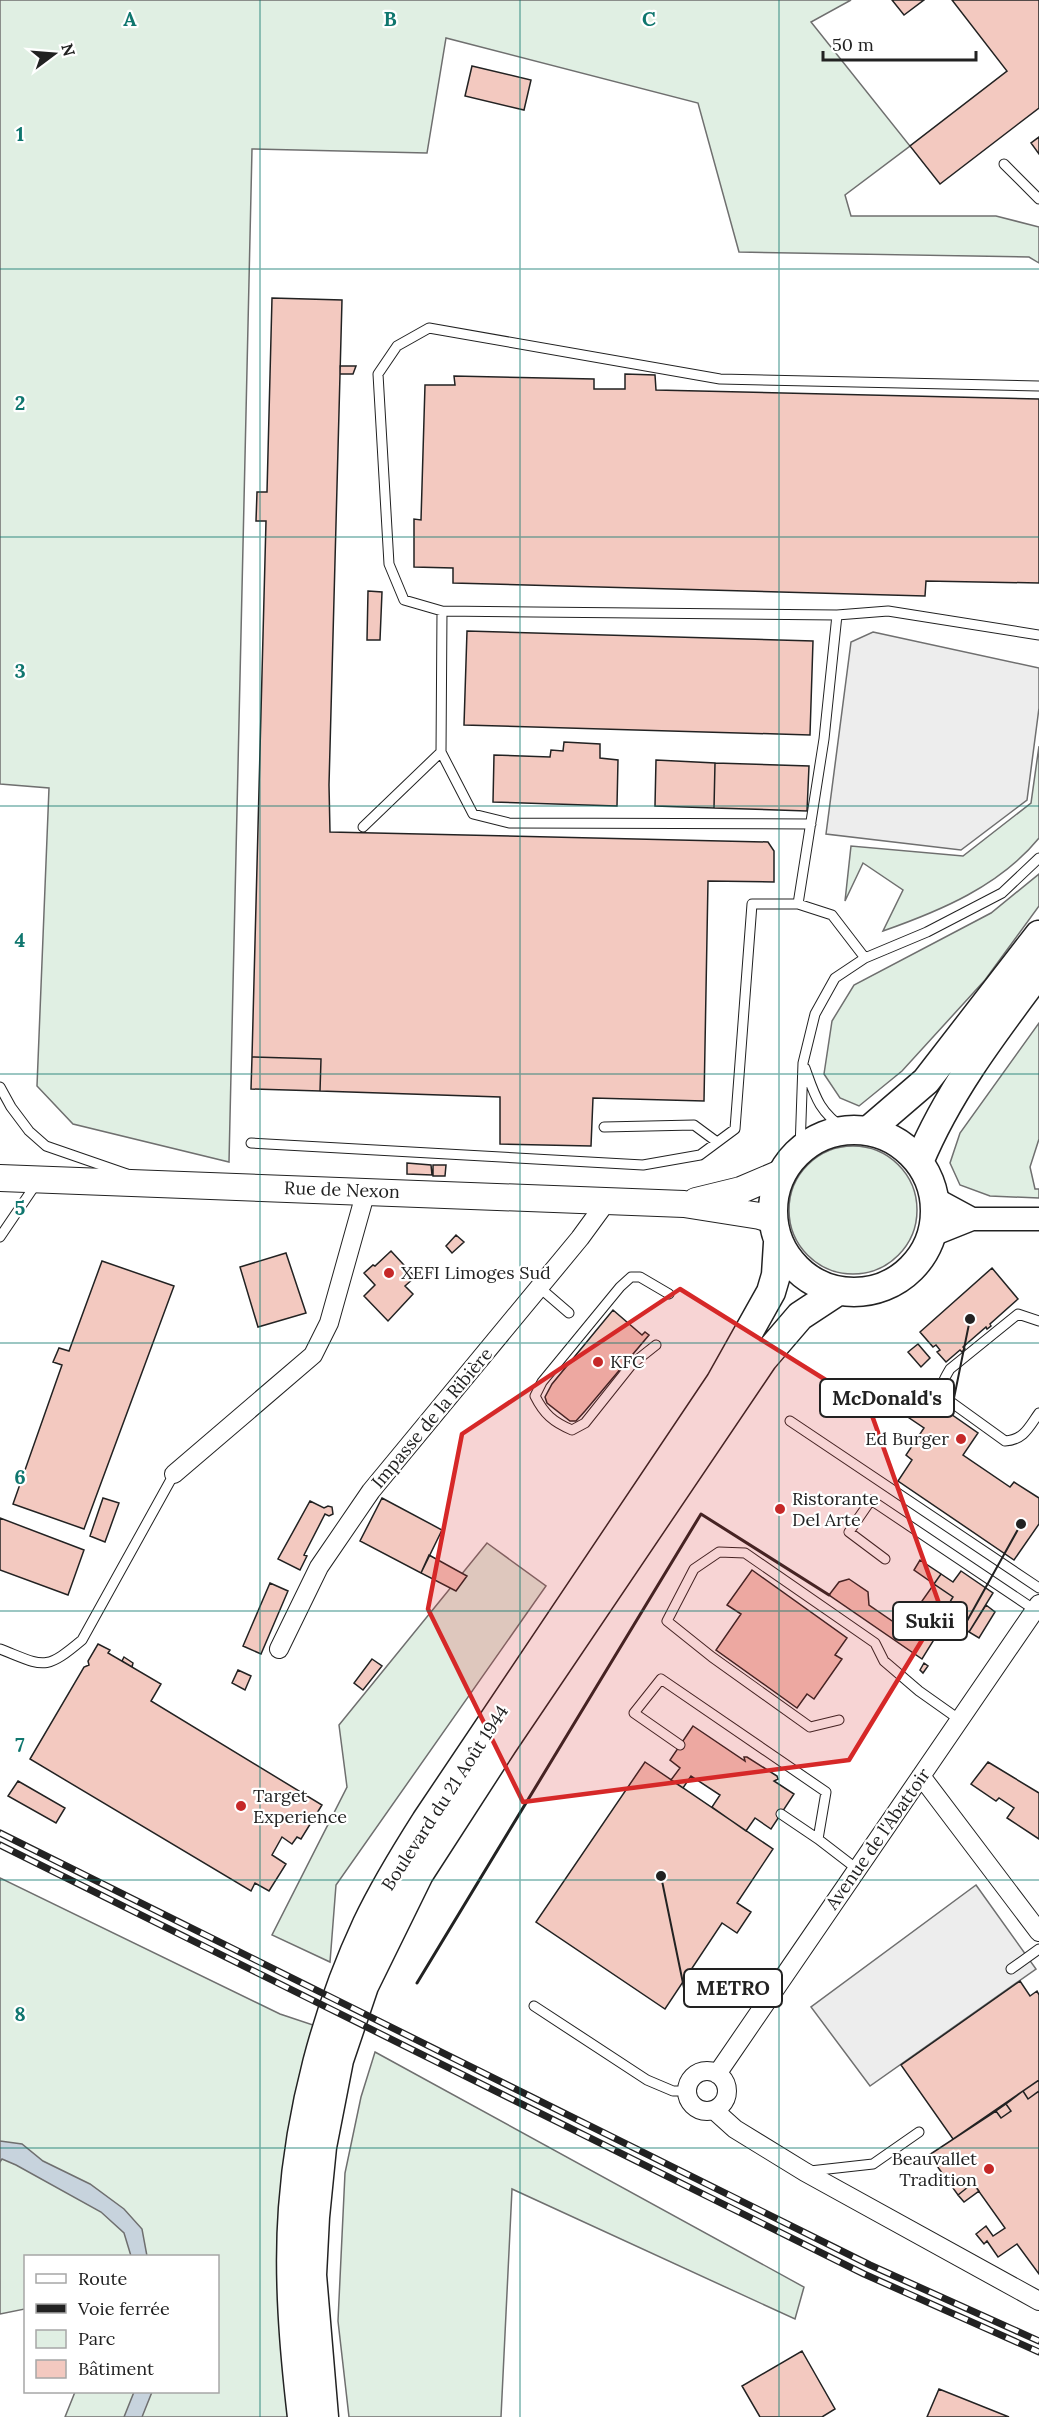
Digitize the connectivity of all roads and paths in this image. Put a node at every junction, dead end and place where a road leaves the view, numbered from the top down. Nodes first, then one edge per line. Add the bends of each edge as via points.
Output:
1 (1004, 164) dead end
2 (1039, 198) edge
3 (1039, 386) edge
4 (442, 611) junction
5 (837, 615) junction
6 (1039, 635) edge
7 (441, 753) junction
8 (811, 824) junction
9 (363, 828) dead end
10 (1039, 858) edge
11 (798, 904) junction
12 (1039, 936) edge
13 (865, 958) junction
14 (1039, 972) edge
15 (803, 1063) junction
16 (0, 1087) edge
17 (604, 1126) dead end
18 (857, 1130) junction
19 (251, 1143) dead end
20 (717, 1143) junction
21 (800, 1149) junction
22 (919, 1162) junction
23 (781, 1173) junction
24 (0, 1178) edge
25 (39, 1179) junction
26 (155, 1184) junction
27 (366, 1191) junction
28 (935, 1199) junction
29 (607, 1201) junction
30 (684, 1204) junction
31 (972, 1219) junction
32 (1039, 1219) edge
33 (775, 1232) junction
34 (932, 1236) junction
35 (0, 1237) edge
36 (540, 1288) junction
37 (838, 1291) junction
38 (669, 1294) dead end
39 (569, 1313) dead end
40 (1039, 1321) edge
41 (656, 1345) dead end
42 (1039, 1413) edge
43 (790, 1421) dead end
44 (174, 1474) joint
45 (885, 1558) dead end
46 (1039, 1588) edge
47 (1037, 1607) edge
48 (0, 1649) edge
49 (279, 1649) dead end
50 (839, 1720) dead end
51 (960, 1720) junction
52 (680, 1745) dead end
53 (921, 1776) junction
54 (781, 1814) dead end
55 (818, 1839) junction
56 (857, 1869) junction
57 (1039, 1932) edge
58 (1039, 1949) edge
59 (1011, 1969) dead end
60 (534, 2006) dead end
61 (717, 2074) junction
62 (687, 2091) junction
63 (715, 2110) junction
64 (918, 2132) dead end
65 (805, 2172) junction
66 (1039, 2301) edge
67 (302, 2417) edge
68 (324, 2417) edge

1 - 2 lane
3 - 4 lane via 720,380 429,328 397,346 378,374 389,564 404,600
4 - 5 lane
4 - 7 lane
5 - 6 lane via 888,611
5 - 8 lane
7 - 8 lane via 473,814 509,823
7 - 9 lane
8 - 11 lane
10 - 13 lane via 1002,893 927,932
11 - 13 lane via 832,915
11 - 20 lane via 752,904 735,1129
12 - 18 main road via 926,1081
13 - 15 lane via 835,978 814,1014
14 - 22 main road via 981,1050 933,1127
15 - 18 lane via 817,1102 830,1119
15 - 21 lane
16 - 26 lane via 29,1131 46,1146
17 - 20 lane via 694,1125
18 - 21 main road via 822,1135
18 - 22 main road via 888,1136
19 - 20 lane via 643,1165 699,1155
21 - 23 main road
22 - 28 main road
23 - 30 main road, Rue de Nexon via 741,1190
23 - 33 main road via 774,1195
24 - 25 main road, Rue de Nexon
25 - 26 main road, Rue de Nexon
25 - 35 lane
26 - 27 main road, Rue de Nexon
27 - 29 main road, Rue de Nexon
27 - 44 street via 329,1323 313,1355
28 - 31 street
28 - 34 main road
29 - 30 main road, Rue de Nexon
29 - 36 street, Impasse de la Ribière
30 - 33 main road, Rue de Nexon via 760,1216
31 - 32 street
31 - 34 street
33 - 37 main road via 791,1263 812,1281
33 - 67 main road, Boulevard du 21 Août 1944 via 776,1275 771,1292 720,1383 392,1875 342,1985 320,2051 300,2146 293,2208 291,2273
34 - 37 main road via 905,1275 885,1287
36 - 39 lane
36 - 49 street, Impasse de la Ribière via 371,1491 319,1567
37 - 68 main road, Boulevard du 21 Août 1944 via 800,1316 756,1368 419,1874 364,1986 339,2060 322,2147 316,2205 312,2275
38 - 41 lane via 640,1277 631,1277 620,1287 542,1382 535,1396 542,1412 572,1430 585,1423 632,1364
40 - 42 lane via 1018,1314 950,1369 942,1392 1005,1441 1025,1434
43 - 46 lane
44 - 48 lane via 82,1640 60,1658 40,1665
45 - 47 lane via 849,1532 871,1500
47 - 51 street, Avenue de l'Abattoir
50 - 51 lane via 810,1727 667,1621 694,1569 719,1552 745,1553 875,1643 884,1661
51 - 53 street, Avenue de l'Abattoir
52 - 55 lane via 634,1713 661,1678 826,1792
53 - 56 street, Avenue de l'Abattoir
53 - 57 street
54 - 55 lane
55 - 56 lane
56 - 61 street, Avenue de l'Abattoir
58 - 59 lane
60 - 62 lane via 647,2080 673,2091
61 - 62 street via 696,2074
61 - 63 street via 725,2081 728,2095
62 - 63 street via 695,2108
63 - 65 street via 735,2129
64 - 65 lane via 873,2163
65 - 66 street

